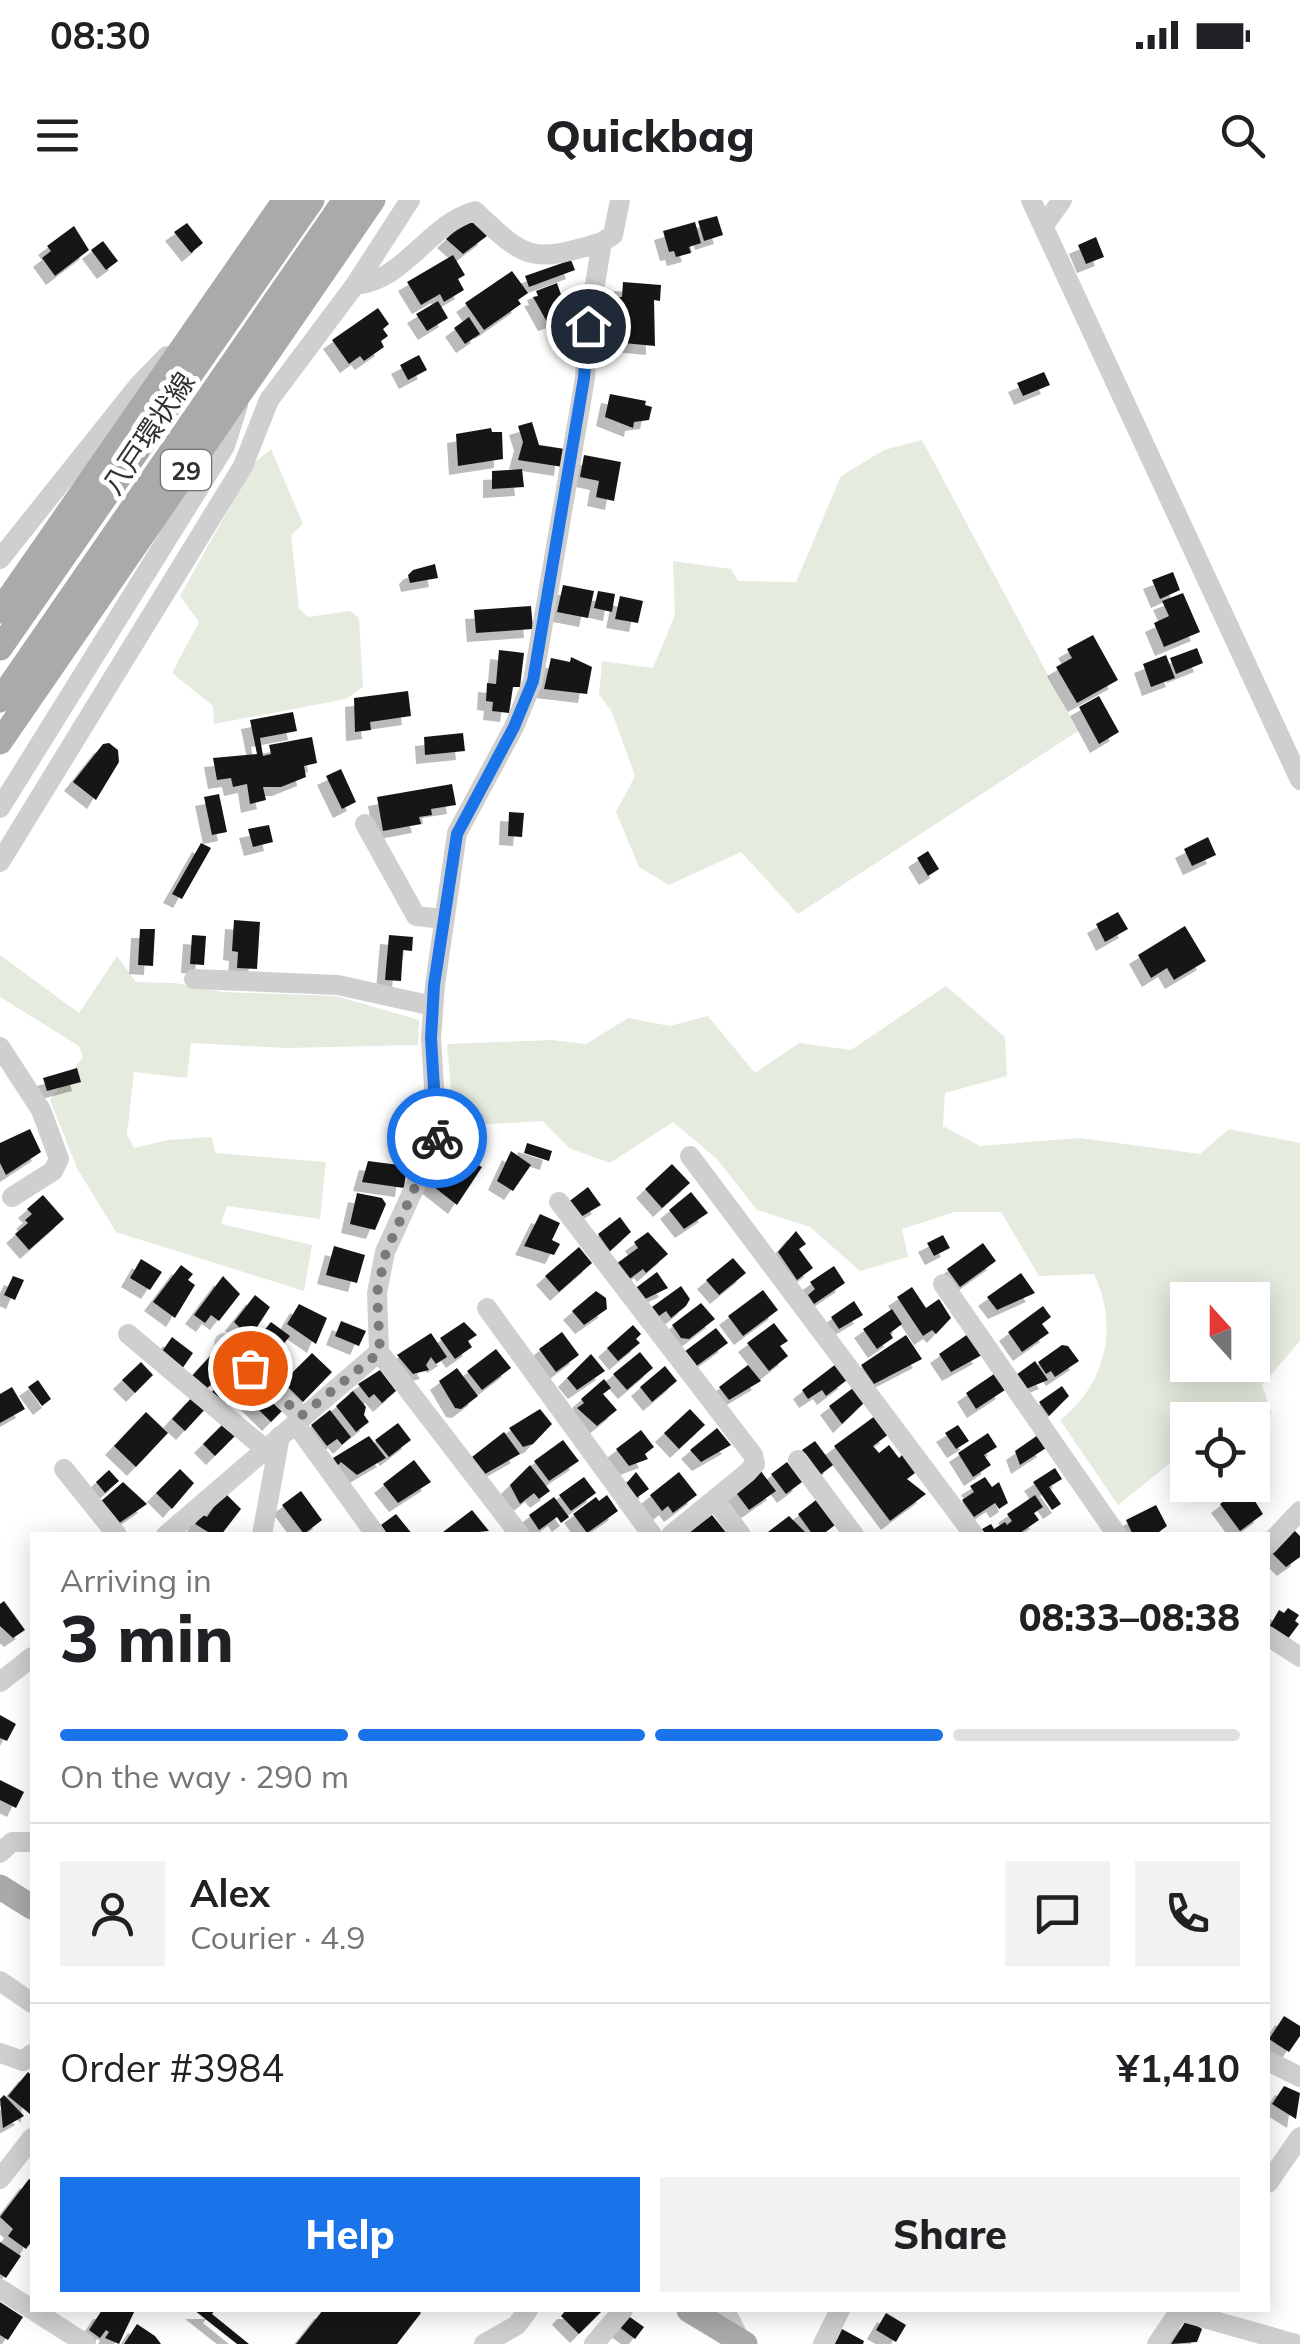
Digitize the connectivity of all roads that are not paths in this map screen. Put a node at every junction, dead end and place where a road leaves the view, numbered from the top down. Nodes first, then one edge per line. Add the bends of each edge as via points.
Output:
1 (285, 200) edge
2 (312, 200) edge
3 (344, 200) edge
4 (373, 200) edge
5 (410, 200) edge
6 (620, 200) edge
7 (1031, 200) edge
8 (1062, 200) edge
9 (1045, 224) junction
10 (602, 242) junction
11 (355, 285) junction
12 (201, 322) junction
13 (244, 389) junction
14 (0, 559) edge
15 (0, 611) edge
16 (0, 648) edge
17 (85, 674) junction
18 (108, 690) junction
19 (0, 700) edge
20 (0, 742) edge
21 (1300, 780) edge
22 (0, 808) edge
23 (365, 824) dead end
24 (0, 862) edge
25 (444, 919) junction
26 (194, 979) dead end
27 (433, 1006) junction
28 (0, 1047) edge
29 (690, 1156) dead end
30 (12, 1197) dead end
31 (559, 1202) dead end
32 (943, 1284) dead end
33 (486, 1308) dead end
34 (128, 1334) dead end
35 (224, 1343) dead end
36 (380, 1352) junction
37 (285, 1431) junction
38 (798, 1460) dead end
39 (64, 1469) dead end
40 (715, 1500) junction
41 (1300, 1511) edge
42 (115, 1532) edge
43 (169, 1532) edge
44 (263, 1532) edge
45 (373, 1532) edge
46 (518, 1532) edge
47 (650, 1532) edge
48 (675, 1532) edge
49 (739, 1532) edge
50 (852, 1532) edge
51 (972, 1532) edge
52 (1115, 1532) edge
53 (1270, 1543) edge
54 (1270, 1637) edge
55 (1300, 1657) edge
56 (30, 1659) edge
57 (0, 1682) edge
58 (30, 1842) edge
59 (1, 1848) edge
60 (0, 1887) edge
61 (30, 1906) edge
62 (0, 1981) edge
63 (30, 2002) edge
64 (0, 2052) edge
65 (30, 2056) edge
66 (1270, 2062) edge
67 (1300, 2077) edge
68 (1300, 2136) edge
69 (30, 2141) edge
70 (0, 2179) edge
71 (1270, 2180) edge
72 (0, 2289) edge
73 (30, 2308) edge
74 (36, 2312) edge
75 (527, 2312) edge
76 (621, 2312) edge
77 (692, 2312) edge
78 (726, 2312) edge
79 (839, 2312) edge
80 (1179, 2312) edge
81 (1187, 2312) edge
82 (743, 2343) edge
83 (86, 2344) edge
84 (484, 2344) edge
85 (594, 2344) edge
86 (823, 2344) edge
87 (1157, 2344) edge
88 (1296, 2344) edge

1 - 12 main road, 29
2 - 16 main road, 八戸環状線 / 29
3 - 19 main road, 八戸環状線 / 29
4 - 13 main road, 29
5 - 11 street
6 - 10 street via 613,236
7 - 9 street
8 - 9 street
9 - 21 street
10 - 11 street via 528,255 474,211 458,216 378,282
10 - 25 street via 533,681 457,834
11 - 18 street via 269,400 243,466
12 - 14 street via 138,386
12 - 15 main road, 29
13 - 17 street via 225,446
13 - 20 main road, 29
17 - 18 street
17 - 22 street
18 - 24 street
23 - 25 street via 416,916
25 - 27 street
26 - 27 street via 338,985
27 - 36 street via 437,1138 386,1252 377,1293
28 - 30 street via 41,1110 59,1159 53,1172
29 - 51 street
31 - 40 street via 753,1455 756,1464
32 - 52 street
33 - 47 street
34 - 37 street
35 - 37 street
36 - 37 street
36 - 46 street
37 - 43 street
37 - 44 street
37 - 45 street
38 - 50 street
39 - 42 street
40 - 48 street
40 - 49 street
41 - 53 street
54 - 55 street
56 - 57 street
58 - 59 street
60 - 61 main road
62 - 63 street
64 - 65 street via 23,2062
66 - 67 street
68 - 71 street
69 - 70 street
72 - 73 street
74 - 83 street
75 - 84 street
76 - 85 street
77 - 82 main road
78 - 82 street
79 - 86 street
80 - 87 street
81 - 88 street

